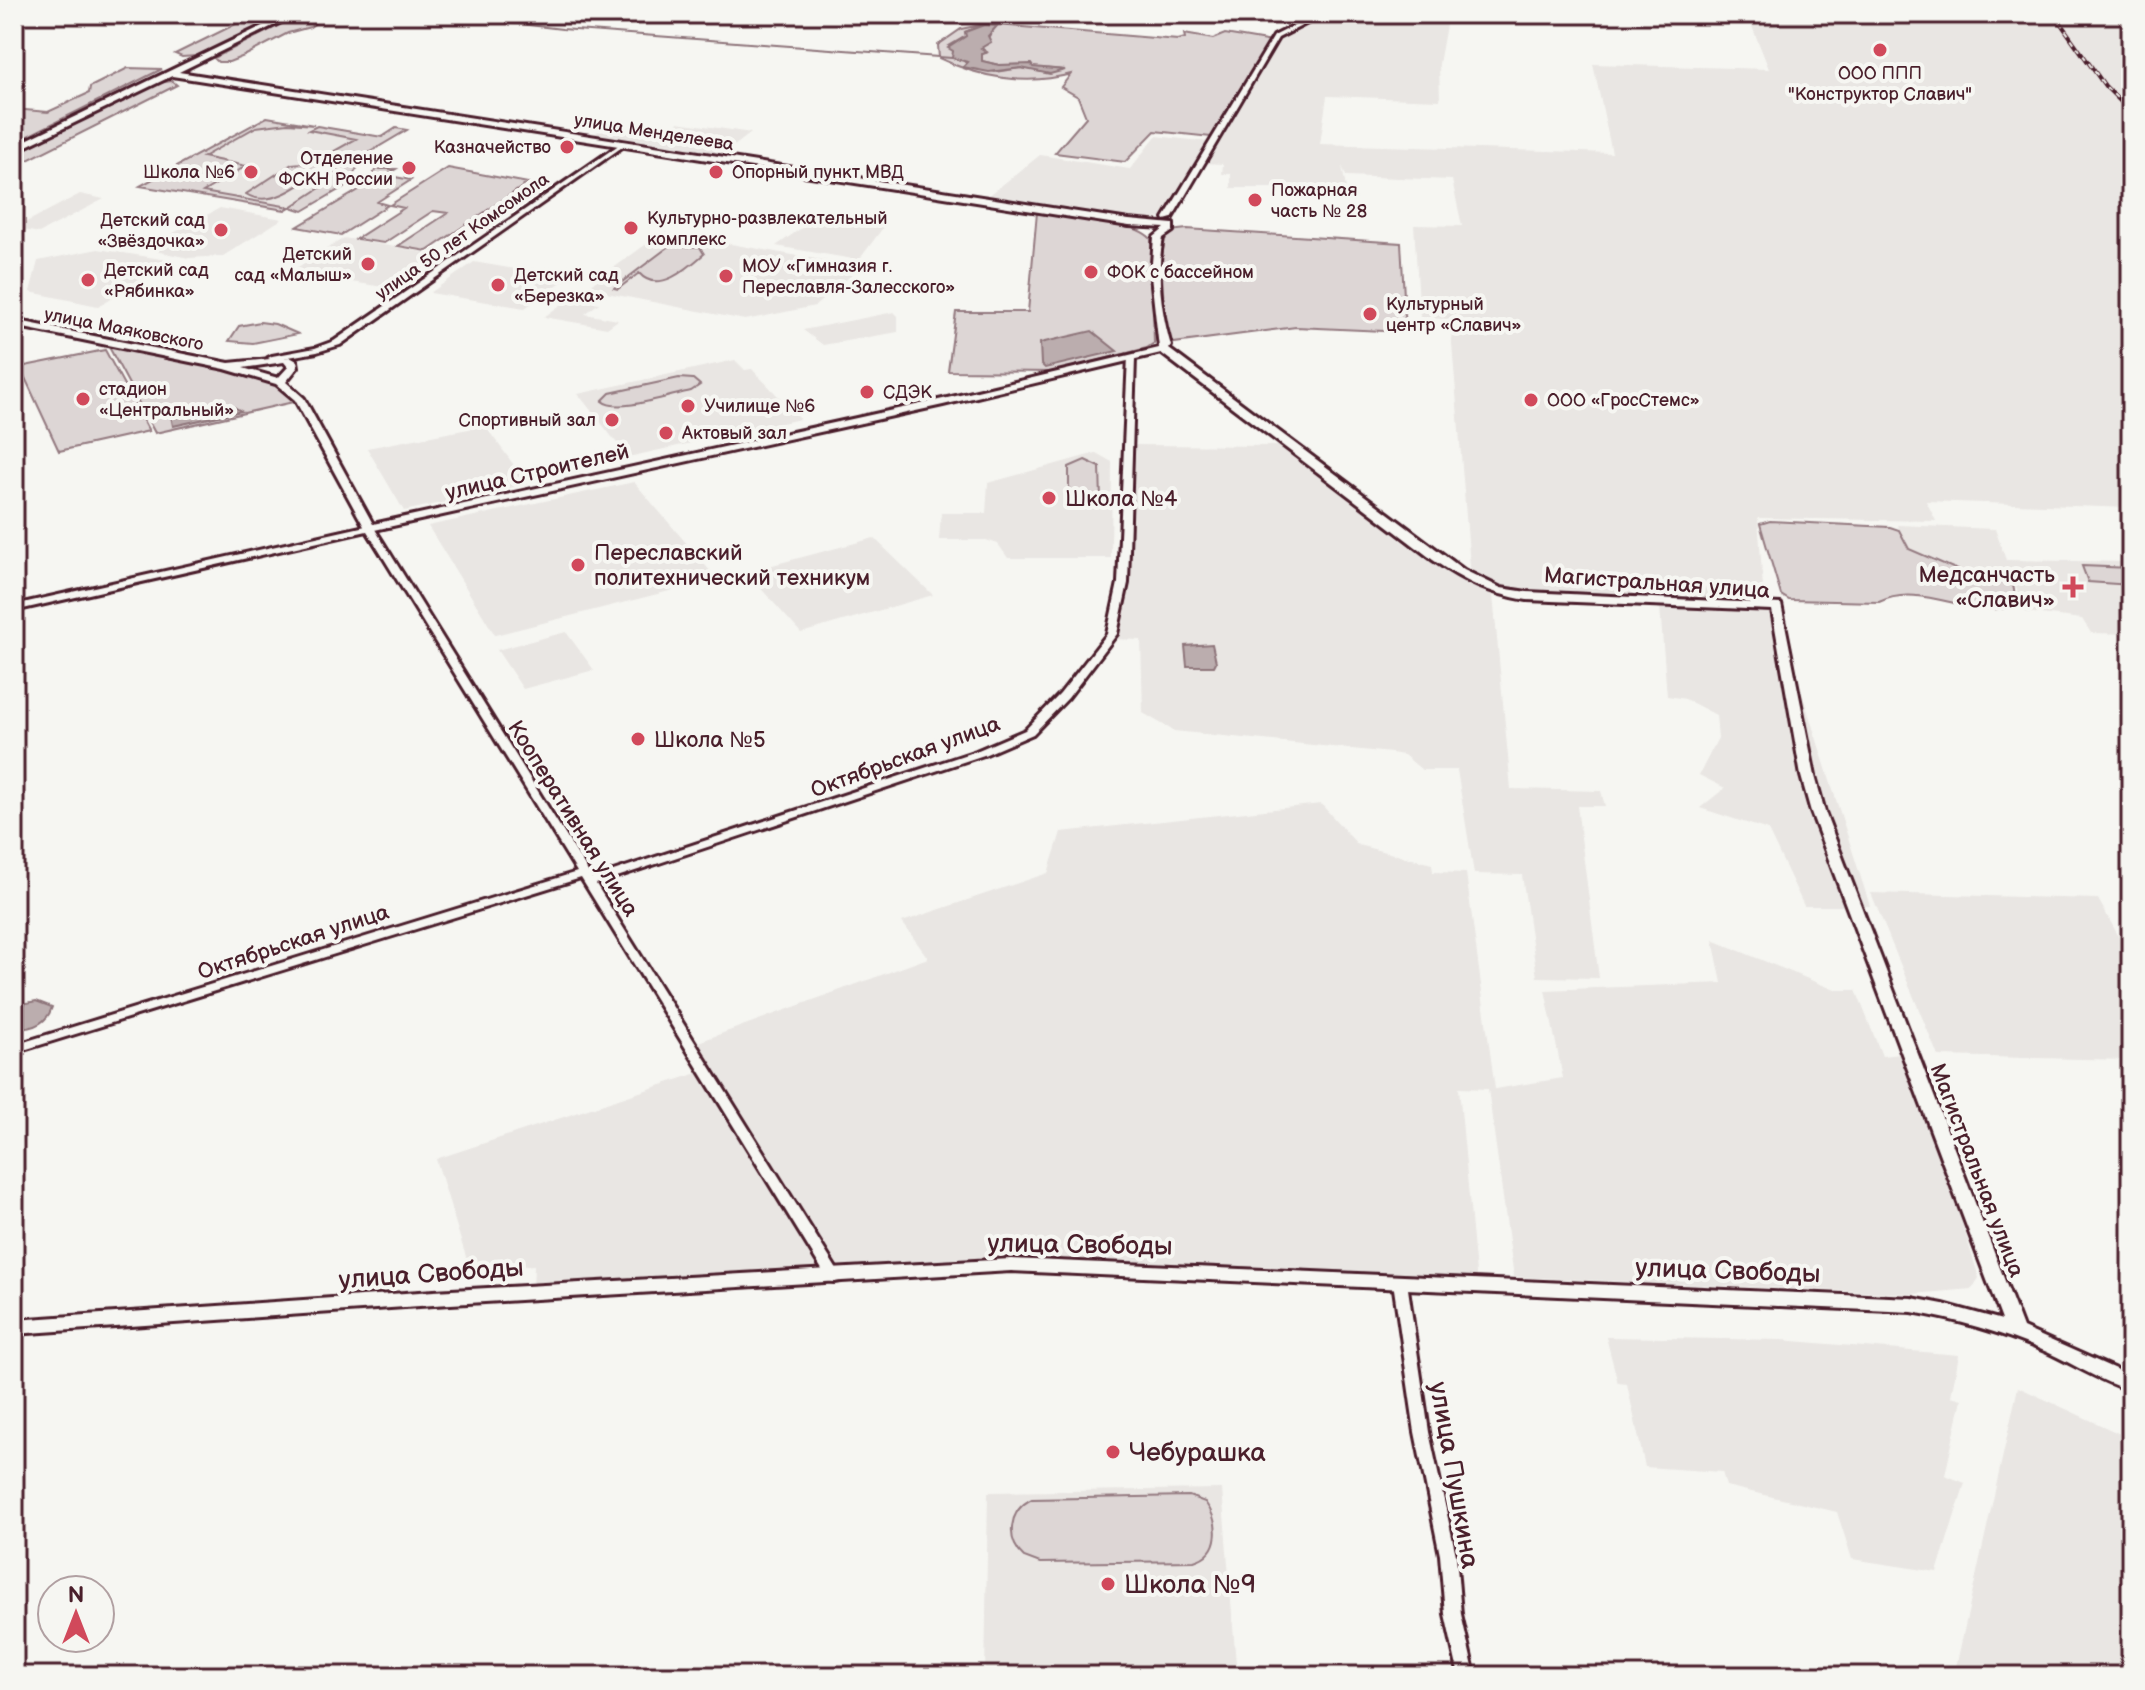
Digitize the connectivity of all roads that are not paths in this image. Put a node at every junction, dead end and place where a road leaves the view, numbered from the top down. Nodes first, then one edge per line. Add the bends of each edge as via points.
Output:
1 (293, 14) edge
2 (1322, 14) edge
3 (170, 73) junction
4 (623, 144) junction
5 (14, 149) edge
6 (1159, 227) junction
7 (14, 323) edge
8 (317, 350) junction
9 (1163, 350) junction
10 (272, 358) junction
11 (1131, 358) junction
12 (227, 366) junction
13 (289, 371) junction
14 (255, 374) junction
15 (280, 382) junction
16 (370, 528) junction
17 (14, 608) edge
18 (588, 878) junction
19 (14, 1049) edge
20 (834, 1277) junction
21 (1400, 1282) junction
22 (14, 1327) edge
23 (2014, 1328) junction
24 (2131, 1384) edge
25 (1467, 1676) edge

1 - 3 main road
2 - 6 street via 1276,37
3 - 4 main road, улица Менделеева
3 - 5 main road
4 - 6 main road, улица Менделеева
4 - 8 street, улица 50 лет Комсомола via 337,343
6 - 9 main road
7 - 12 main road, улица Маяковского
8 - 10 street
8 - 13 street
9 - 11 main road, улица Строителей
9 - 23 main road, Магистральная улица via 1437,557 1498,591 1565,599 1777,607 1818,812
10 - 12 main road
10 - 13 main road via 291,361
10 - 14 main road via 252,367
11 - 16 main road, улица Строителей
11 - 18 street, Октябрьская улица via 1123,583 1112,634 1052,711 1029,732 980,753
12 - 14 main road, улица Маяковского
13 - 14 main road
13 - 15 main road
14 - 15 main road, улица Маяковского
15 - 16 main road, Кооперативная улица via 299,398
16 - 17 street, улица Строителей
16 - 18 street, Кооперативная улица
18 - 19 street, Октябрьская улица
18 - 20 street, Кооперативная улица
20 - 21 main road, улица Свободы via 1011,1265
20 - 22 main road, улица Свободы
21 - 23 main road, улица Свободы via 1912,1305
21 - 25 street, улица Пушкина
23 - 24 main road, улица Свободы

